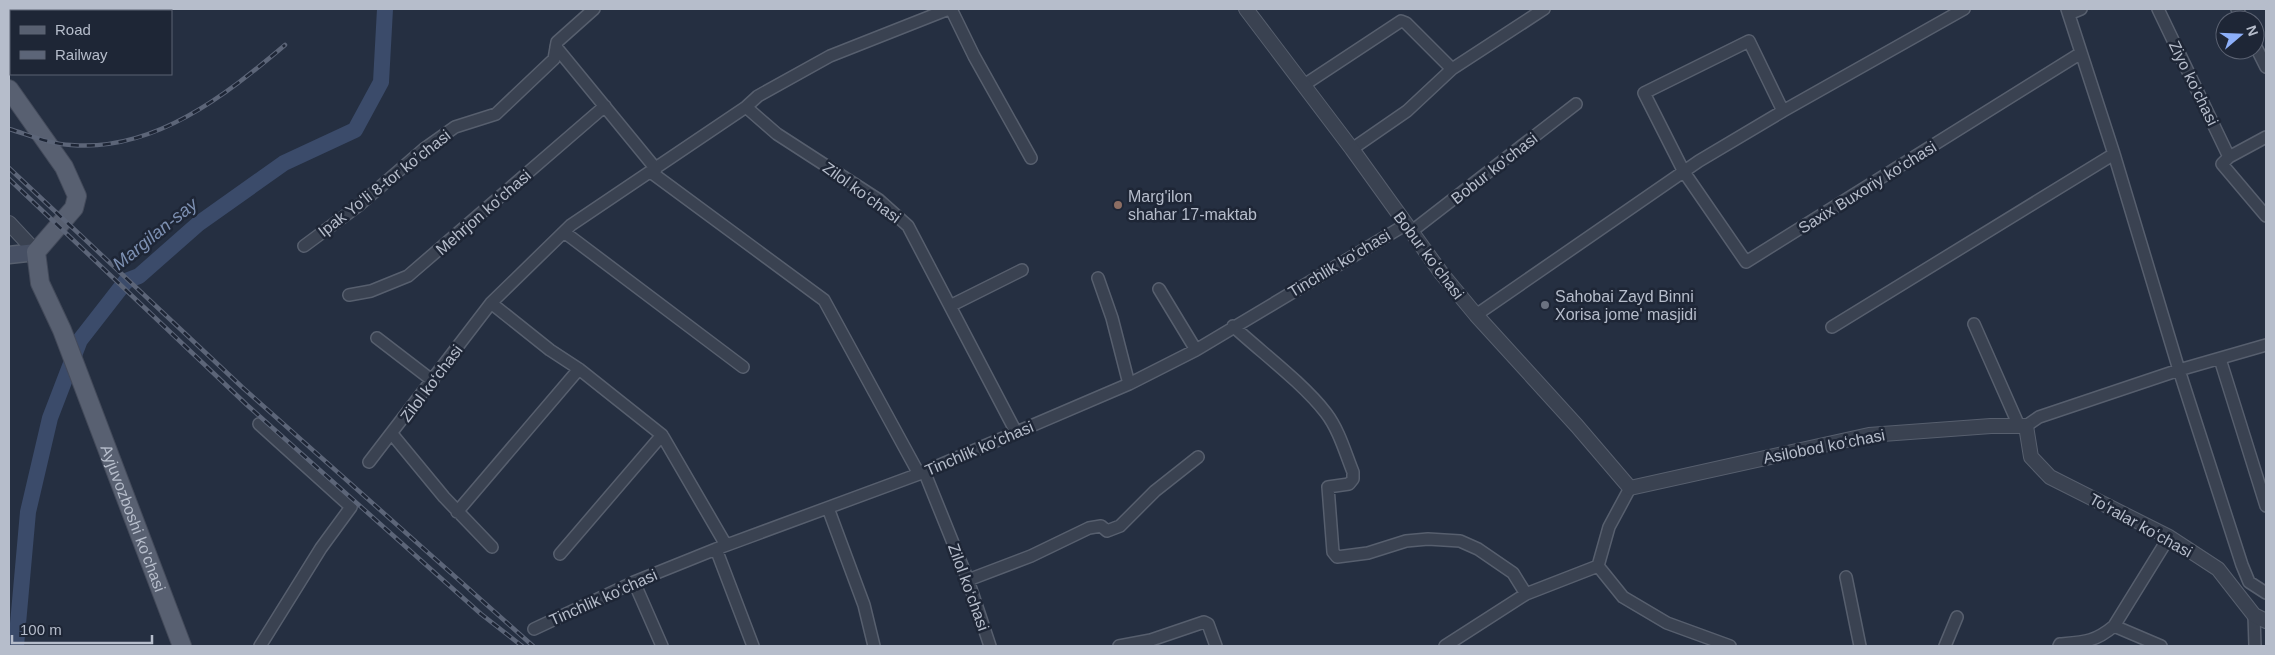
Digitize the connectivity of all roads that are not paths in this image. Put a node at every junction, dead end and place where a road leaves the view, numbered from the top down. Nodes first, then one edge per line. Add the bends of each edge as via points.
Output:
1 (594, 9) edge
2 (949, 9) edge
3 (1246, 9) edge
4 (1544, 9) edge
5 (1964, 9) edge
6 (2081, 9) edge
7 (2158, 9) edge
8 (2068, 12) edge
9 (556, 47) junction
10 (2081, 54) junction
11 (1452, 69) junction
12 (1304, 85) junction
13 (9, 89) edge
14 (1576, 104) dead end
15 (605, 106) junction
16 (746, 108) junction
17 (1782, 111) junction
18 (2266, 137) edge
19 (1352, 149) junction
20 (2114, 154) junction
21 (2230, 157) junction
22 (1031, 158) dead end
23 (654, 171) junction
24 (1684, 172) junction
25 (2266, 216) edge
26 (9, 223) edge
27 (1408, 228) junction
28 (564, 232) junction
29 (304, 246) dead end
30 (36, 252) junction
31 (10, 258) edge
32 (1022, 270) dead end
33 (1098, 278) dead end
34 (1159, 289) dead end
35 (349, 295) dead end
36 (491, 303) junction
37 (950, 306) junction
38 (1476, 315) junction
39 (1974, 324) dead end
40 (1233, 326) junction
41 (1832, 327) dead end
42 (377, 338) dead end
43 (2266, 345) edge
44 (1196, 350) junction
45 (2220, 359) junction
46 (742, 367) dead end
47 (579, 369) junction
48 (2179, 370) junction
49 (433, 381) junction
50 (1129, 384) junction
51 (258, 424) dead end
52 (2022, 426) junction
53 (1016, 432) junction
54 (392, 434) junction
55 (662, 435) junction
56 (1198, 457) dead end
57 (369, 462) dead end
58 (922, 472) junction
59 (1630, 488) junction
60 (2266, 506) edge
61 (828, 508) junction
62 (457, 512) junction
63 (2169, 537) junction
64 (492, 547) dead end
65 (721, 547) junction
66 (560, 554) dead end
67 (1598, 566) junction
68 (1846, 577) dead end
69 (968, 580) junction
70 (634, 582) junction
71 (2266, 593) edge
72 (1526, 594) junction
73 (1957, 617) dead end
74 (2260, 618) edge
75 (2114, 626) junction
76 (534, 629) dead end
77 (2060, 645) edge
78 (182, 646) edge
79 (260, 646) edge
80 (662, 646) edge
81 (753, 646) edge
82 (874, 646) edge
83 (990, 646) edge
84 (1119, 646) edge
85 (1216, 646) edge
86 (1446, 646) edge
87 (1730, 646) edge
88 (1860, 646) edge
89 (1945, 646) edge
90 (2161, 646) edge
91 (2255, 646) edge

1 - 9 street, Ipak Yoʻli 8-tor koʼchasi via 561,37
2 - 16 street via 830,56 758,96
2 - 22 street
3 - 12 street, Bobur koʻchasi
4 - 11 street
5 - 17 street
6 - 8 street
7 - 21 street, Ziyo ko'chasi
8 - 10 street
9 - 15 street
9 - 29 street, Ipak Yoʻli 8-tor koʼchasi via 554,59 496,114 456,127 424,148 358,206
10 - 20 street
10 - 24 street, Saxix Buxoriy ko‘chasi via 1746,262
11 - 12 street via 1401,21
11 - 19 street via 1407,111
12 - 19 street, Bobur koʻchasi
13 - 30 main road via 72,179 77,196 74,208
14 - 27 street, Bobur ko'chasi
15 - 23 street
15 - 35 street, Mehrjon koʻchasi via 408,276 371,291
16 - 23 street, Zilol ko‘chasi
16 - 37 street, Zilol ko‘chasi via 777,134 879,200 908,226
17 - 24 street
17 - 24 street via 1749,41 1644,94
18 - 21 street
19 - 27 street, Bobur koʻchasi
20 - 41 street
20 - 48 street
21 - 25 street via 2223,162 2224,167
23 - 28 street, Zilol ko‘chasi
23 - 58 street, Zilol ko‘chasi via 824,300
24 - 38 street
26 - 30 street
27 - 38 street, Bobur koʻchasi
27 - 40 street, Tinchlik koʻchasi
28 - 36 street, Zilol ko‘chasi
28 - 46 street
30 - 31 main road
30 - 78 main road, Ayjuvozboshi ko'chasi via 40,283 86,391
32 - 37 street
33 - 50 street
34 - 44 street
36 - 47 street
36 - 49 street, Zilol ko‘chasi
37 - 53 street, Zilol ko‘chasi
38 - 59 street, Bobur koʻchasi
39 - 52 street
40 - 44 street, Tinchlik koʻchasi
40 - 72 street via 1309,394 1336,429 1353,472 1350,484 1328,487 1333,552 1338,557 1368,553 1406,541 1460,541 1514,573
42 - 49 street
43 - 45 street, Asilobod koʻchasi
44 - 50 street, Tinchlik koʻchasi
45 - 48 street, Asilobod koʻchasi
45 - 60 street
47 - 55 street
47 - 62 street
48 - 52 street, Asilobod koʻchasi via 2038,417
48 - 71 street via 2249,582
49 - 54 street, Zilol ko‘chasi
50 - 53 street, Tinchlik koʻchasi
51 - 79 street via 351,507 321,548
52 - 59 street, Asilobod koʻchasi via 1869,435
52 - 63 street, Toʻralar koʻchasi via 2032,457 2050,477
53 - 58 street, Tinchlik koʻchasi
54 - 57 street, Zilol ko‘chasi
54 - 62 street
55 - 65 street
55 - 66 street
56 - 69 street via 1120,526 1107,531 1101,526 1089,528 1031,556
58 - 61 street, Tinchlik koʻchasi
58 - 69 street, Zilol ko‘chasi
59 - 67 street via 1609,527
61 - 65 street, Tinchlik koʻchasi
61 - 82 street via 861,597
62 - 64 street
63 - 74 street, Toʻralar koʻchasi via 2218,569
63 - 75 street
65 - 70 street, Tinchlik koʻchasi
65 - 81 street
67 - 72 street
67 - 87 street via 1623,597 1659,619
68 - 88 street
69 - 83 street, Zilol ko‘chasi
70 - 76 street, Tinchlik koʻchasi
70 - 80 street
72 - 86 street
73 - 89 street
74 - 91 street
75 - 77 street via 2088,642
75 - 90 street
84 - 85 street via 1151,640 1204,622 1208,624

